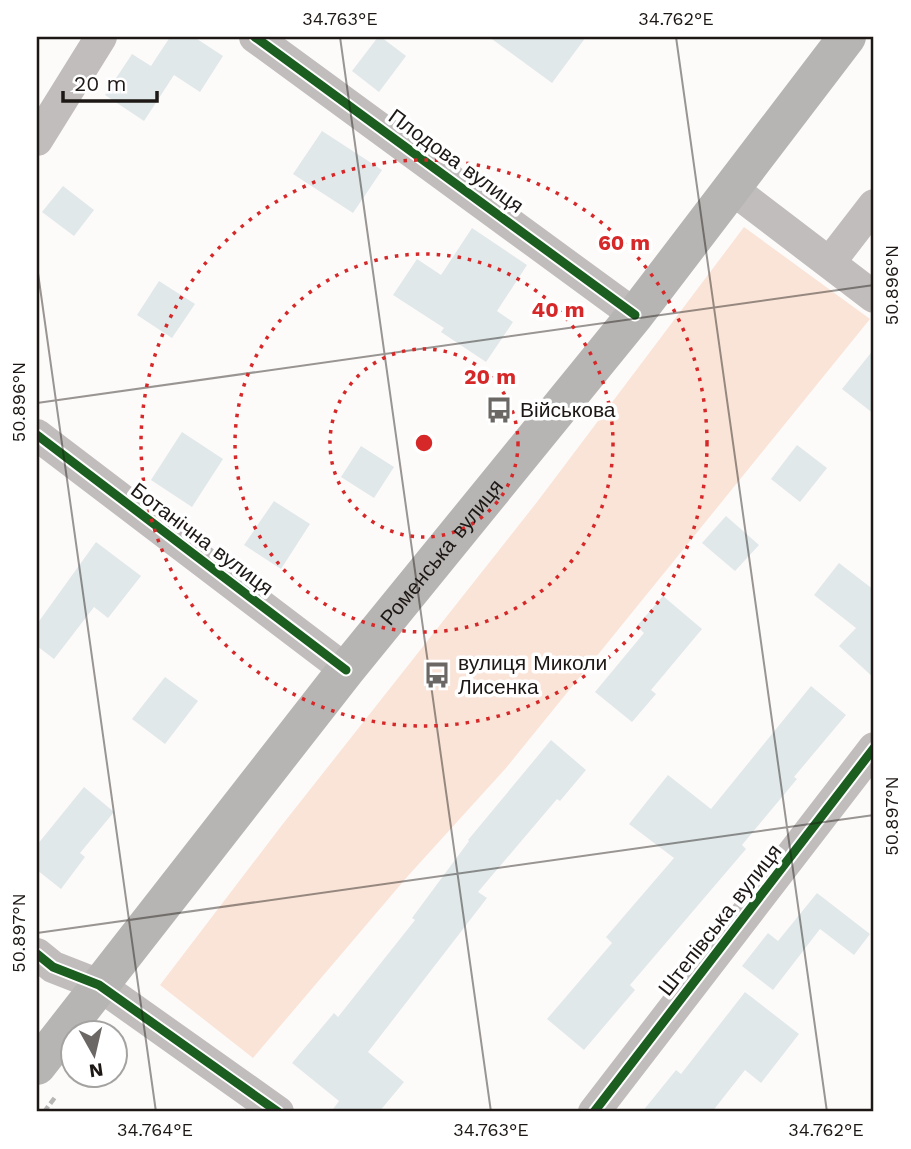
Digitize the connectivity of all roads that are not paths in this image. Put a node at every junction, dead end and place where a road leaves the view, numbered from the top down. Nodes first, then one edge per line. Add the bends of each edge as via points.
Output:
1 (102, 37) edge
2 (255, 37) edge
3 (846, 37) edge
4 (37, 140) edge
5 (731, 188) junction
6 (874, 205) edge
7 (830, 262) junction
8 (874, 297) edge
9 (635, 315) junction
10 (37, 435) edge
11 (346, 670) junction
12 (874, 748) edge
13 (37, 954) edge
14 (99, 985) junction
15 (37, 1066) edge
16 (278, 1112) edge
17 (594, 1112) edge

1 - 4 street
2 - 9 street, Плодова вулиця
3 - 5 main road, Роменська вулиця
5 - 7 street
5 - 9 main road, Роменська вулиця
6 - 7 street
7 - 8 street
9 - 11 main road, Роменська вулиця
10 - 11 street, Ботанічна вулиця
11 - 14 main road, Роменська вулиця
12 - 17 street, Штепівська вулиця
13 - 14 street via 53,967
14 - 15 main road, Роменська вулиця
14 - 16 street

